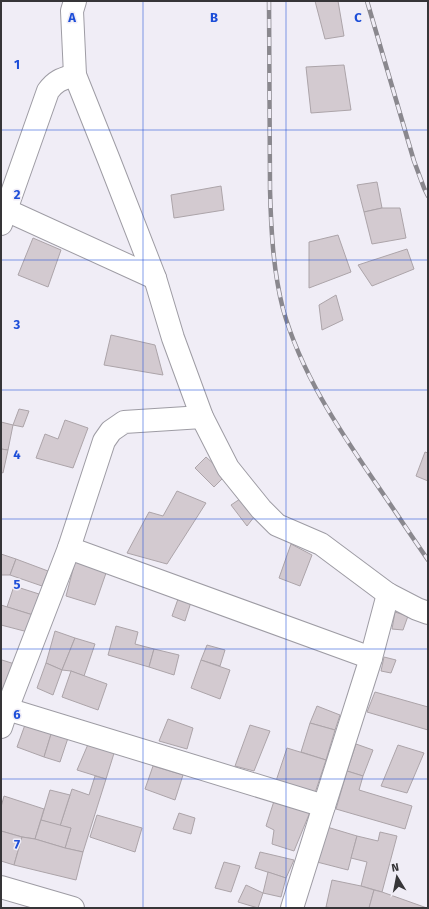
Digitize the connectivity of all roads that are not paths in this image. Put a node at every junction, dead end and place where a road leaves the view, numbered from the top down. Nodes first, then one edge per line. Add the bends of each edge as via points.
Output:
1 (75, 1) edge
2 (75, 75) junction
3 (4, 217) edge
4 (155, 278) junction
5 (202, 417) junction
6 (69, 548) junction
7 (388, 594) junction
8 (428, 613) edge
9 (371, 658) junction
10 (4, 718) edge
11 (324, 806) junction
12 (1, 887) edge
13 (73, 908) edge
14 (292, 908) edge

1 - 2 street via 72,11
2 - 3 street via 61,79 48,91
2 - 4 street
3 - 4 street
4 - 5 street via 173,338
5 - 6 street via 124,422 111,431 104,441
5 - 7 street via 228,468 261,509 278,525 321,544
6 - 9 street
6 - 10 street
7 - 8 street
7 - 9 street
9 - 11 street
10 - 11 street
11 - 14 street
12 - 13 street

